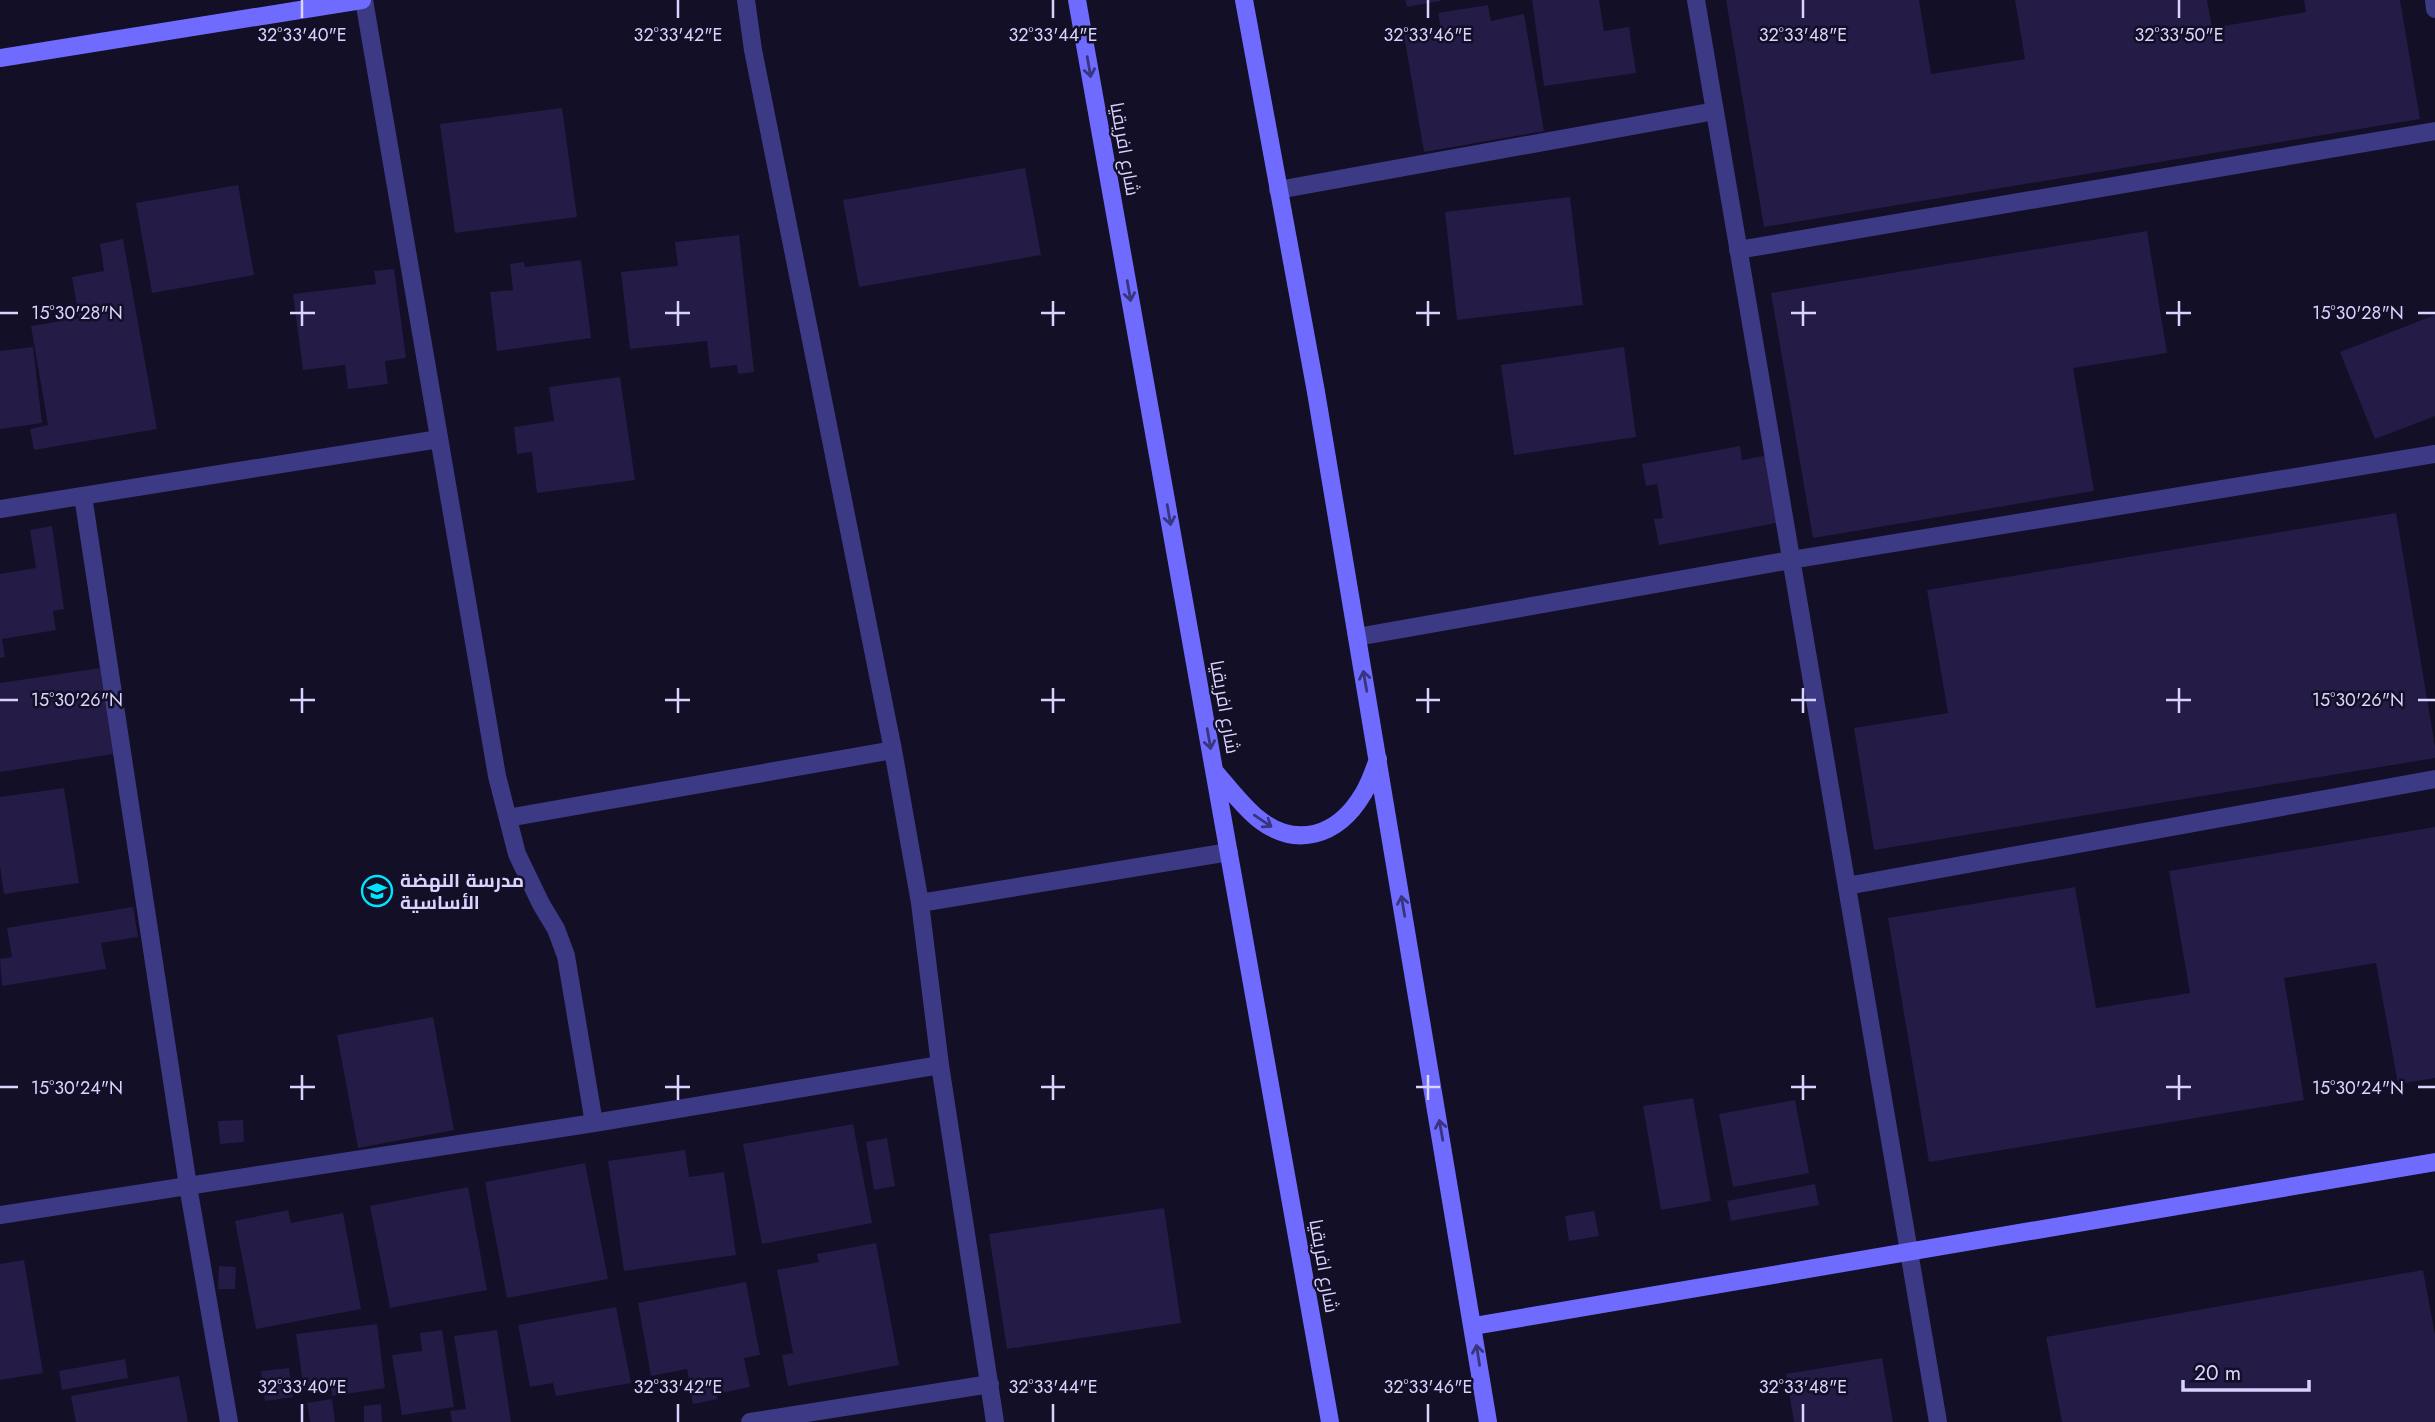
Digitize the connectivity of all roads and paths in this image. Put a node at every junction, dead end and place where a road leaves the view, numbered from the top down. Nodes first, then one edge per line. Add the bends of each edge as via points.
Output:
1 (363, 0) edge
2 (746, 0) edge
3 (1077, 0) edge
4 (1244, 0) edge
5 (1696, 0) edge
6 (2434, 0) edge
7 (297, 5) edge
8 (2435, 9) edge
9 (0, 58) edge
10 (1715, 111) junction
11 (2435, 131) edge
12 (1278, 190) junction
13 (1738, 250) junction
14 (439, 439) junction
15 (2435, 454) edge
16 (83, 496) junction
17 (0, 509) edge
18 (1791, 560) junction
19 (1357, 637) junction
20 (893, 750) junction
21 (1378, 759) junction
22 (1216, 773) junction
23 (2435, 779) edge
24 (508, 818) junction
25 (1229, 852) junction
26 (1847, 886) junction
27 (920, 902) junction
28 (940, 1065) junction
29 (594, 1123) junction
30 (2435, 1162) edge
31 (188, 1186) junction
32 (0, 1215) edge
33 (1909, 1252) junction
34 (1474, 1326) junction
35 (990, 1384) junction
36 (229, 1422) edge
37 (750, 1422) edge
38 (995, 1422) edge
39 (1330, 1422) edge
40 (1488, 1422) edge
41 (1938, 1422) edge

1 - 7 street
1 - 14 street
2 - 20 street
3 -> 22 street, شارع افريقيا
4 - 12 street
5 - 10 street
6 - 8 street
7 - 9 street
10 - 12 street
10 - 13 street
11 - 13 street
12 - 19 street
13 - 18 street
14 - 16 street
14 - 24 street
15 - 18 street
16 - 17 street
16 - 31 street
18 - 19 street
18 - 26 street
21 -> 19 street
20 - 24 street
20 - 27 street
22 -> 21 street via 1254,816 1298,836 1318,834 1345,818 1365,792
34 -> 21 street
22 - 25 street, شارع افريقيا
23 - 26 street
24 - 29 street via 517,854 566,956
25 - 27 street
25 - 39 street, شارع افريقيا
26 - 33 street
27 - 28 street
28 - 29 street
28 - 35 street
29 - 31 street
30 - 33 street
31 - 32 street
31 - 36 street
33 - 34 street
33 - 41 street
40 -> 34 street
35 - 37 street
35 - 38 street

